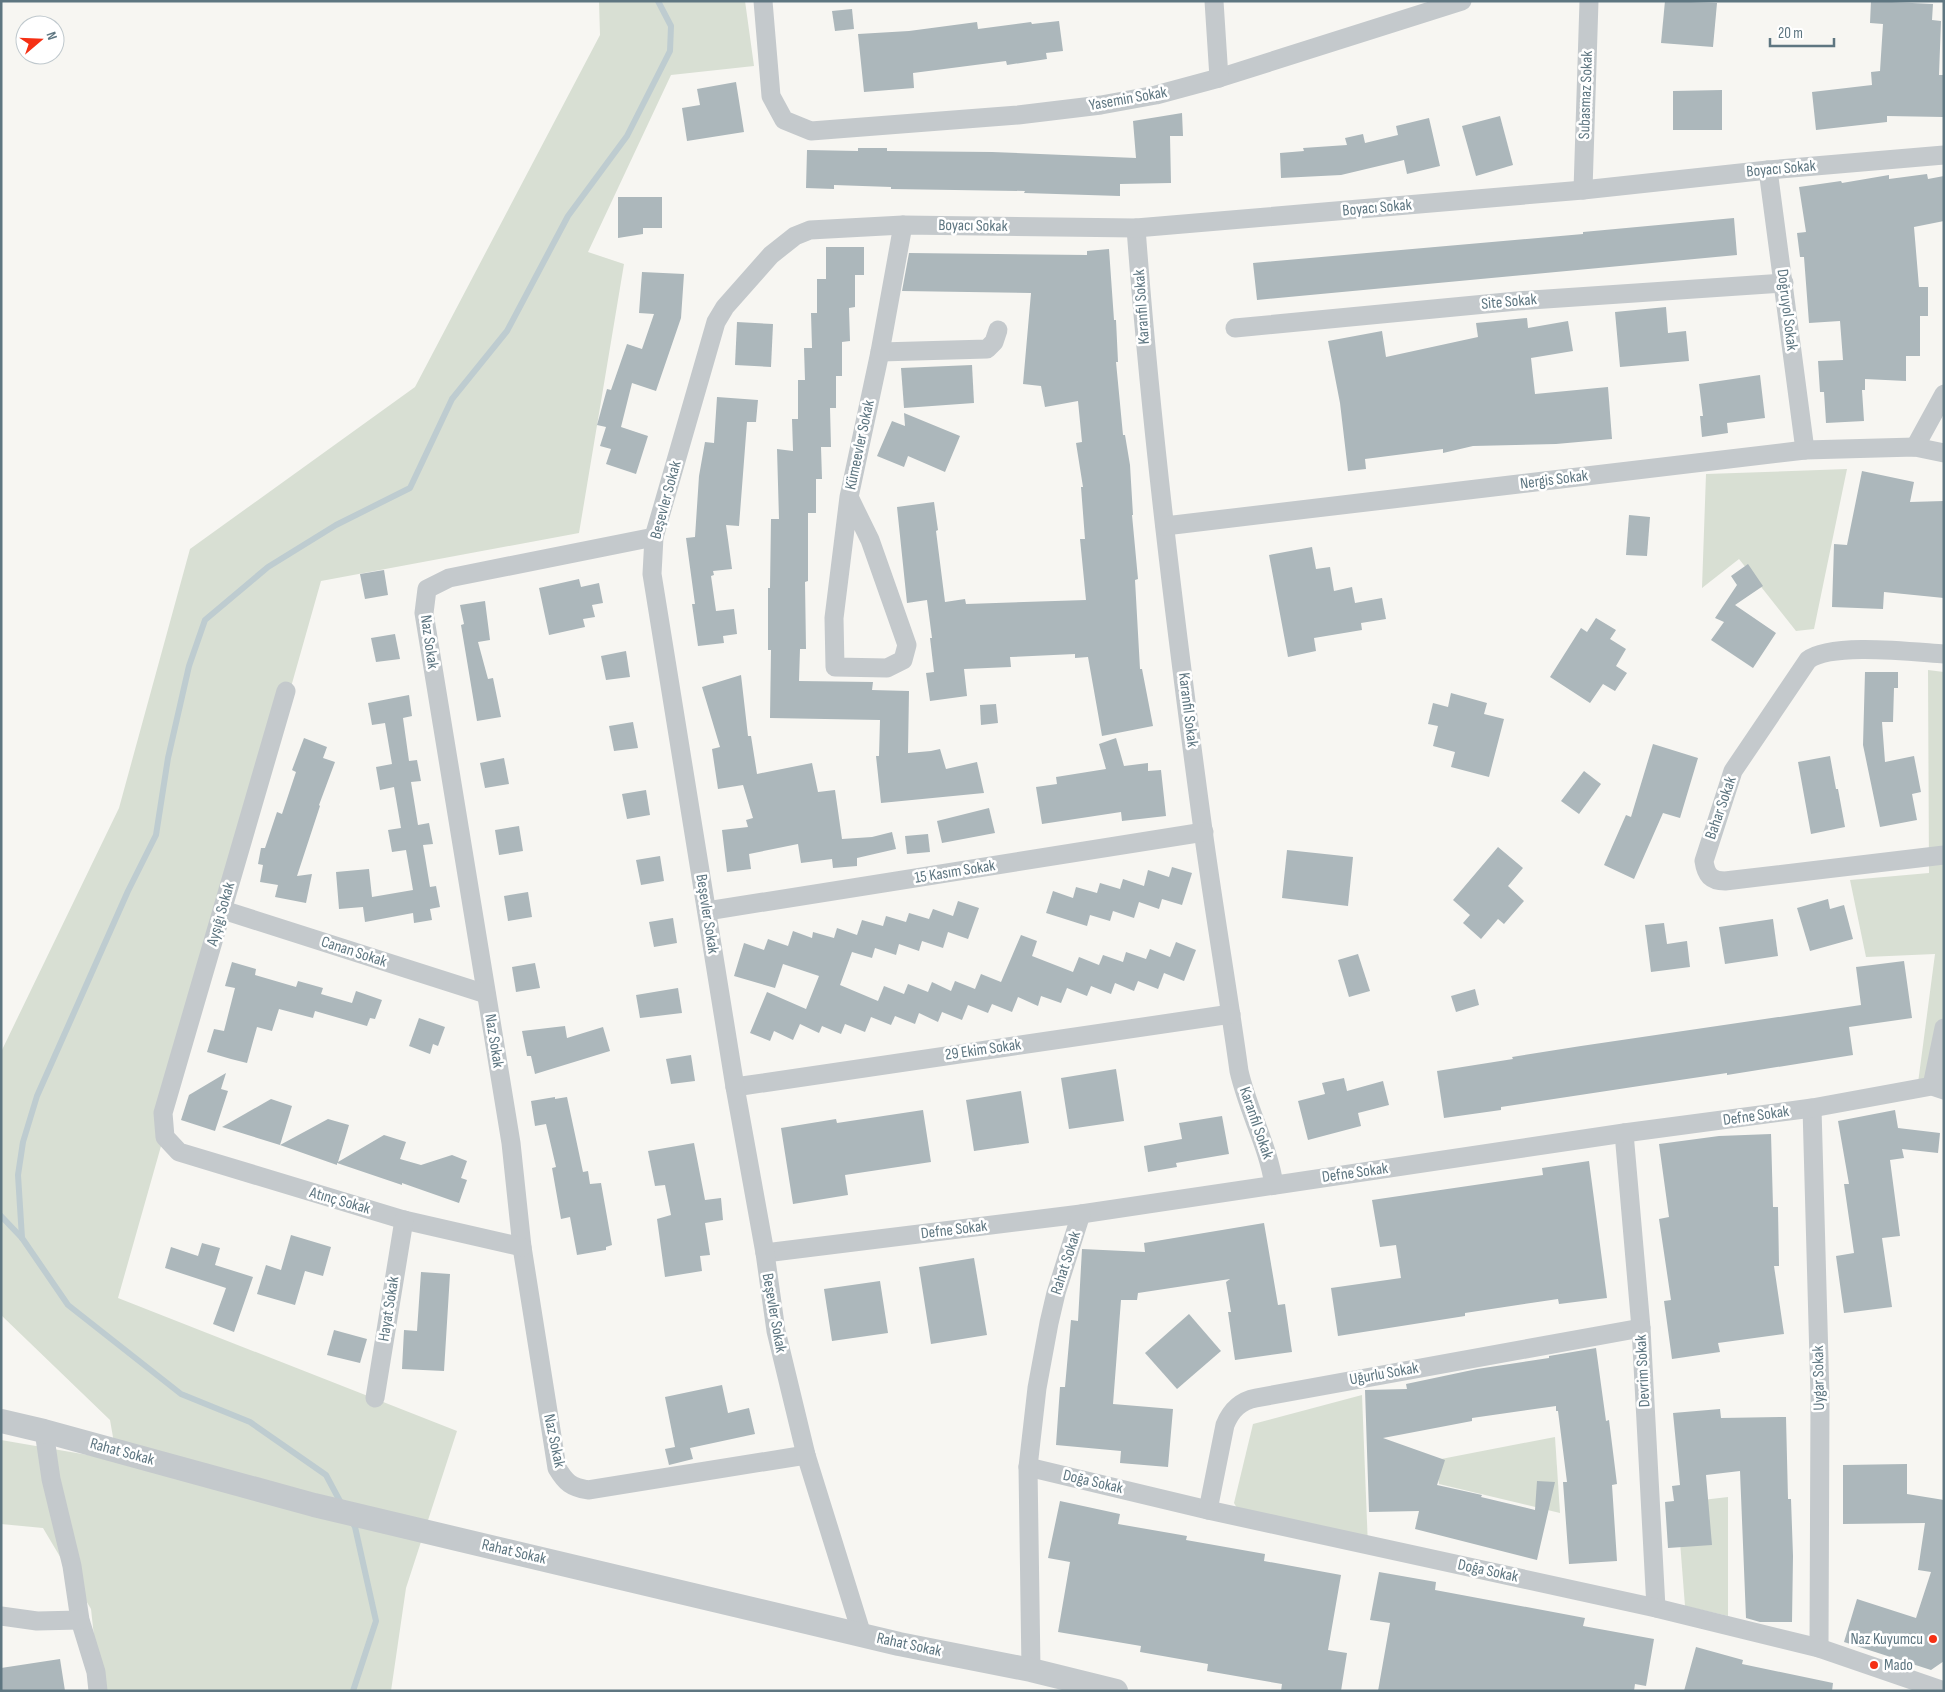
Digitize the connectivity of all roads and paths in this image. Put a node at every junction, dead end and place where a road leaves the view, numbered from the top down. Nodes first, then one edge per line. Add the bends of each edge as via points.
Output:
1 (763, 1) edge
2 (1214, 1) edge
3 (1462, 1) edge
4 (1589, 1) edge
5 (1219, 78) junction
6 (1944, 155) edge
7 (1768, 170) junction
8 (1583, 190) junction
9 (903, 225) junction
10 (1136, 228) junction
11 (810, 230) joint
12 (1784, 283) junction
13 (1235, 328) dead end
14 (998, 330) dead end
15 (880, 352) junction
16 (1944, 394) edge
17 (1915, 448) junction
18 (1805, 450) junction
19 (1944, 453) edge
20 (849, 497) junction
21 (1164, 526) junction
22 (654, 537) junction
23 (1944, 654) edge
24 (286, 692) dead end
25 (1204, 832) junction
26 (1944, 855) edge
27 (223, 910) junction
28 (707, 911) junction
29 (486, 994) junction
30 (1231, 1014) junction
31 (1944, 1028) edge
32 (735, 1087) junction
33 (1938, 1088) edge
34 (1812, 1108) junction
35 (1624, 1133) junction
36 (165, 1137) joint
37 (1274, 1185) junction
38 (1081, 1214) junction
39 (404, 1220) junction
40 (522, 1248) junction
41 (765, 1253) junction
42 (1641, 1328) junction
43 (374, 1398) dead end
44 (1, 1421) edge
45 (44, 1431) junction
46 (806, 1455) junction
47 (1028, 1466) junction
48 (1208, 1510) junction
49 (1656, 1608) junction
50 (1, 1616) edge
51 (80, 1620) junction
52 (862, 1635) junction
53 (1819, 1648) junction
54 (1031, 1670) junction
55 (98, 1691) edge
56 (1116, 1691) edge
57 (1944, 1691) edge

1 - 5 street, Yasemin Sokak via 771,96 784,120 811,131 1018,115 1139,98
2 - 5 street
3 - 5 street, Yasemin Sokak
4 - 8 street, Subasmaz Sokak
6 - 7 street, Boyacı Sokak
7 - 8 street, Boyacı Sokak
7 - 12 street, Doğruyol Sokak
8 - 10 street, Boyacı Sokak
9 - 10 street, Boyacı Sokak
9 - 11 street, Boyacı Sokak
9 - 15 street, Kümeevler Sokak
10 - 21 street, Karanfil Sokak via 1149,396
11 - 22 street, Beşevler Sokak via 795,236 772,255 720,314
12 - 13 street, Site Sokak via 1517,301
12 - 18 street, Doğruyol Sokak
14 - 15 street via 994,342 987,349
15 - 20 street, Kümeevler Sokak
16 - 17 street
17 - 18 street, Nergis Sokak
17 - 19 street, Nergis Sokak
18 - 21 street, Nergis Sokak
20 - 20 street, Kümeevler Sokak via 870,540 907,646 902,660 887,668 835,667 834,618
21 - 25 street, Karanfil Sokak
22 - 28 street, Beşevler Sokak via 652,574
22 - 29 street, Naz Sokak via 449,578 427,589 424,613
23 - 26 street, Bahar Sokak via 1837,651 1822,653 1808,660 1734,771 1704,862 1709,876 1725,881
24 - 27 street, Ayşığı Sokak
25 - 28 street, 15 Kasım Sokak
25 - 30 street, Karanfil Sokak
27 - 29 street, Canan Sokak
27 - 36 street, Ayşığı Sokak via 163,1113
28 - 32 street, Beşevler Sokak
29 - 40 street, Naz Sokak via 511,1143
30 - 32 street, 29 Ekim Sokak
30 - 37 street, Karanfil Sokak via 1242,1085 1269,1155
31 - 33 street
32 - 41 street, Beşevler Sokak
33 - 34 street, Defne Sokak
34 - 35 street, Defne Sokak
34 - 53 street, Uygar Sokak via 1820,1396
35 - 37 street, Defne Sokak
35 - 42 street, Devrim Sokak
36 - 39 street, Atınç Sokak via 179,1152
37 - 38 street, Defne Sokak
38 - 41 street, Defne Sokak
38 - 47 street, Rahat Sokak via 1047,1331
39 - 40 street, Atınç Sokak
39 - 43 street, Hayat Sokak
40 - 46 street, Naz Sokak via 557,1468 564,1480 576,1488 600,1490
41 - 46 street, Beşevler Sokak via 776,1332
42 - 48 street, Uğurlu Sokak via 1243,1402 1231,1413 1225,1425
42 - 49 street, Devrim Sokak
44 - 45 street, Rahat Sokak
45 - 51 street
45 - 52 street, Rahat Sokak via 314,1505
46 - 52 street, Beşevler Sokak
47 - 48 street, Doğa Sokak
47 - 54 street, Rahat Sokak
48 - 49 street, Doğa Sokak
49 - 53 street, Doğa Sokak
50 - 51 street via 38,1621
51 - 55 street via 96,1672
52 - 54 street, Rahat Sokak
53 - 57 street, Doğa Sokak
54 - 56 street, Rahat Sokak

